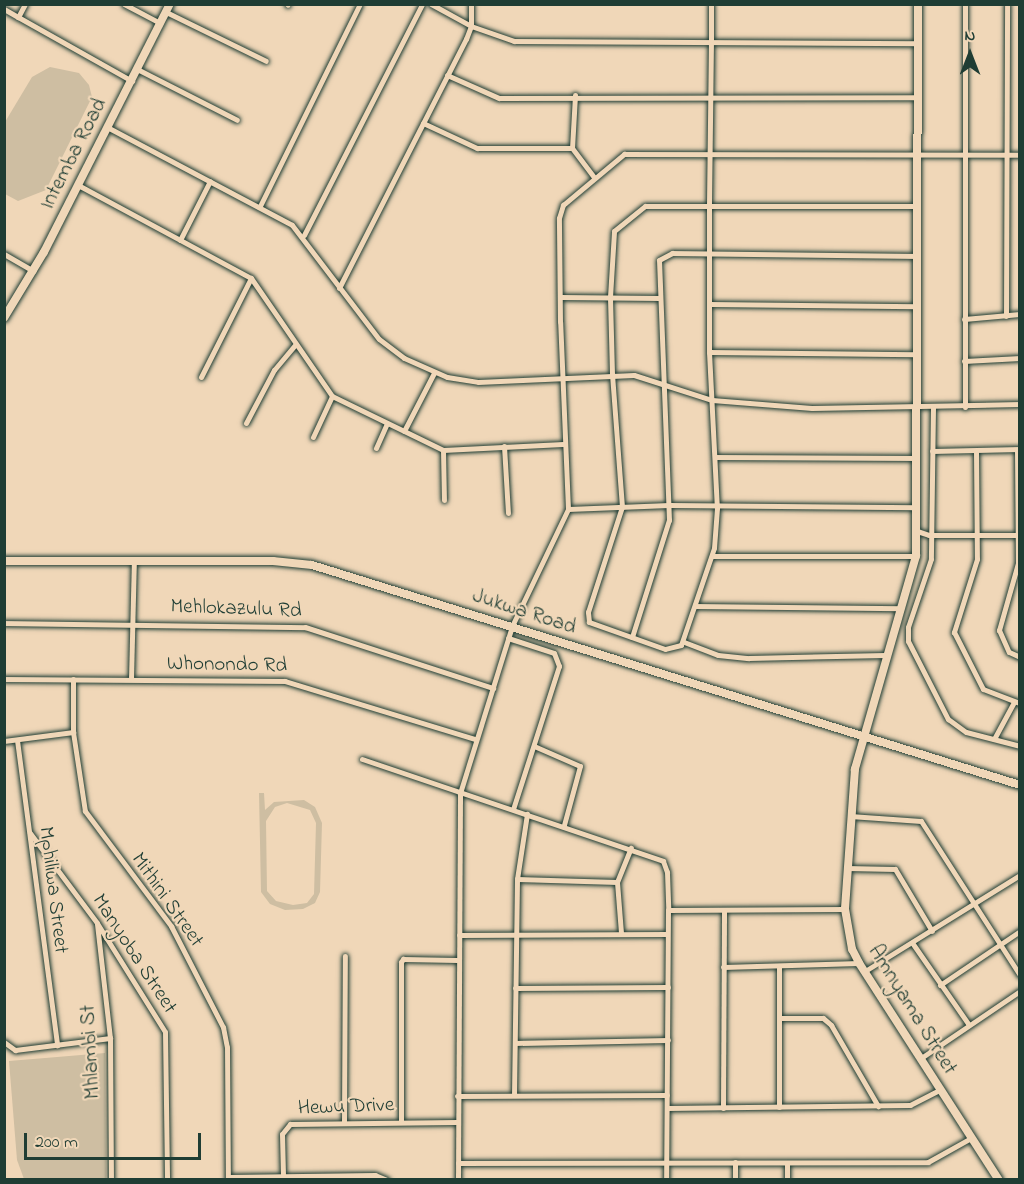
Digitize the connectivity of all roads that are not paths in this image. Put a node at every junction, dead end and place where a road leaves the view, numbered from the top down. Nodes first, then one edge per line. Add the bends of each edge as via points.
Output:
1 (25, 4) edge
2 (123, 4) edge
3 (360, 4) edge
4 (422, 4) edge
5 (431, 4) edge
6 (471, 4) edge
7 (711, 4) edge
8 (918, 4) edge
9 (965, 4) edge
10 (1006, 4) edge
11 (168, 8) edge
12 (4, 9) edge
13 (18, 17) junction
14 (160, 23) junction
15 (471, 26) junction
16 (711, 40) junction
17 (918, 43) junction
18 (266, 61) dead end
19 (137, 69) junction
20 (447, 75) junction
21 (132, 81) junction
22 (575, 95) junction
23 (711, 95) junction
24 (918, 96) junction
25 (237, 120) dead end
26 (423, 123) junction
27 (107, 127) junction
28 (572, 148) junction
29 (710, 153) junction
30 (918, 153) junction
31 (964, 153) junction
32 (1005, 155) junction
33 (1020, 155) edge
34 (594, 177) junction
35 (210, 181) junction
36 (78, 185) junction
37 (260, 206) junction
38 (709, 206) junction
39 (918, 206) junction
40 (304, 235) junction
41 (180, 240) junction
42 (4, 254) edge
43 (710, 255) junction
44 (917, 255) junction
45 (33, 271) junction
46 (251, 278) junction
47 (339, 288) junction
48 (560, 297) junction
49 (610, 297) junction
50 (660, 298) junction
51 (708, 304) junction
52 (917, 306) junction
53 (1020, 314) edge
54 (1006, 316) junction
55 (5, 317) edge
56 (964, 319) junction
57 (296, 344) junction
58 (708, 352) junction
59 (916, 354) junction
60 (1020, 358) edge
61 (964, 361) junction
62 (434, 373) junction
63 (612, 374) junction
64 (561, 376) junction
65 (201, 377) dead end
66 (661, 382) junction
67 (332, 396) junction
68 (712, 400) junction
69 (1020, 404) edge
70 (916, 407) junction
71 (965, 407) junction
72 (933, 408) junction
73 (246, 423) dead end
74 (387, 423) junction
75 (404, 432) junction
76 (313, 437) dead end
77 (563, 444) junction
78 (504, 446) junction
79 (375, 448) dead end
80 (443, 450) junction
81 (1018, 450) edge
82 (932, 451) junction
83 (976, 452) junction
84 (716, 457) junction
85 (917, 458) junction
86 (444, 500) dead end
87 (669, 505) junction
88 (622, 507) junction
89 (917, 507) junction
90 (717, 508) junction
91 (568, 509) junction
92 (508, 513) dead end
93 (917, 531) junction
94 (929, 535) junction
95 (976, 535) junction
96 (1019, 535) edge
97 (712, 556) junction
98 (916, 556) junction
99 (134, 560) junction
100 (4, 561) edge
101 (696, 606) junction
102 (900, 608) junction
103 (133, 622) junction
104 (4, 623) edge
105 (512, 627) junction
106 (632, 637) junction
107 (508, 638) junction
108 (684, 642) junction
109 (885, 655) junction
110 (1020, 657) edge
111 (4, 679) edge
112 (73, 679) junction
113 (131, 679) junction
114 (493, 688) junction
115 (1017, 703) edge
116 (73, 732) junction
117 (862, 737) junction
118 (475, 739) junction
119 (994, 739) junction
120 (16, 740) junction
121 (4, 741) edge
122 (534, 746) junction
123 (1020, 746) edge
124 (362, 759) dead end
125 (1020, 785) edge
126 (459, 793) junction
127 (513, 808) junction
128 (527, 814) junction
129 (850, 816) junction
130 (564, 825) junction
131 (30, 833) junction
132 (631, 848) junction
133 (845, 868) junction
134 (1020, 875) edge
135 (517, 879) junction
136 (617, 882) junction
137 (973, 905) junction
138 (845, 909) junction
139 (668, 910) junction
140 (724, 911) junction
141 (97, 923) junction
142 (932, 931) junction
143 (1020, 931) edge
144 (621, 933) junction
145 (667, 934) junction
146 (459, 935) junction
147 (515, 936) junction
148 (912, 944) junction
149 (997, 945) junction
150 (345, 956) dead end
151 (457, 960) junction
152 (859, 963) junction
153 (779, 966) junction
154 (723, 968) junction
155 (865, 971) junction
156 (1020, 975) edge
157 (940, 985) junction
158 (668, 987) junction
159 (515, 988) junction
160 (1020, 992) edge
161 (780, 1018) junction
162 (969, 1025) junction
163 (110, 1038) junction
164 (668, 1040) junction
165 (4, 1042) edge
166 (515, 1043) junction
167 (57, 1045) junction
168 (921, 1058) junction
169 (940, 1090) junction
170 (514, 1095) junction
171 (667, 1095) junction
172 (457, 1096) junction
173 (878, 1106) junction
174 (779, 1107) junction
175 (667, 1108) junction
176 (723, 1108) junction
177 (344, 1122) junction
178 (401, 1122) junction
179 (458, 1122) junction
180 (971, 1138) junction
181 (666, 1162) junction
182 (735, 1162) junction
183 (787, 1162) junction
184 (458, 1163) junction
185 (283, 1175) junction
186 (228, 1178) edge
187 (111, 1179) edge
188 (167, 1179) edge
189 (387, 1179) edge
190 (458, 1179) edge
191 (666, 1179) edge
192 (735, 1179) edge
193 (787, 1179) edge
194 (999, 1179) edge

1 - 13 street
2 - 14 street
3 - 37 street
4 - 40 street
5 - 15 street
6 - 15 street
7 - 16 street
8 - 17 street, Amnyama Street
9 - 31 street
10 - 32 street
11 - 14 street, Intemba Road
11 - 18 street
12 - 13 street
13 - 21 street
14 - 19 street, Intemba Road
15 - 16 street via 514,41
15 - 20 street
16 - 17 street
16 - 23 street
17 - 24 street, Amnyama Street
19 - 21 street, Intemba Road
19 - 25 street
20 - 22 street via 492,97
20 - 26 street
21 - 27 street, Intemba Road
22 - 23 street
22 - 28 street
23 - 24 street
23 - 29 street
24 - 30 street, Amnyama Street
26 - 28 street via 477,148
26 - 47 street
27 - 35 street
27 - 36 street, Intemba Road
28 - 34 street
29 - 30 street
29 - 34 street via 624,154
29 - 38 street
30 - 31 street
30 - 39 street, Amnyama Street
31 - 32 street
31 - 56 street
32 - 33 street
32 - 54 street
34 - 48 street via 560,212
35 - 37 street
35 - 41 street
36 - 41 street
36 - 45 street, Intemba Road
37 - 40 street
38 - 39 street
38 - 43 street
38 - 49 street via 645,206 619,226 612,237
39 - 44 street, Amnyama Street
40 - 47 street
41 - 46 street
42 - 45 street
43 - 44 street
43 - 50 street via 672,253 659,260
43 - 51 street
44 - 52 street, Amnyama Street
45 - 55 street, Intemba Road
46 - 57 street
46 - 65 street
47 - 62 street via 389,348
48 - 49 street
48 - 64 street
49 - 50 street
49 - 63 street
50 - 66 street
51 - 52 street
51 - 58 street
52 - 59 street, Amnyama Street
53 - 54 street
54 - 56 street
56 - 61 street
57 - 67 street
57 - 73 street via 274,370
58 - 59 street
58 - 68 street
59 - 70 street, Amnyama Street
60 - 61 street
61 - 71 street
62 - 64 street via 478,382
62 - 75 street
63 - 64 street
63 - 66 street
63 - 88 street
64 - 77 street
66 - 68 street
66 - 87 street
67 - 74 street
67 - 76 street
68 - 70 street via 812,408
68 - 84 street
69 - 71 street
70 - 72 street
70 - 85 street, Amnyama Street
71 - 72 street
72 - 82 street
74 - 75 street
74 - 79 street
75 - 80 street
77 - 78 street
77 - 91 street
78 - 80 street
78 - 92 street
80 - 86 street
81 - 83 street
81 - 96 street
82 - 83 street
82 - 94 street
83 - 95 street
84 - 85 street
84 - 90 street
85 - 89 street, Amnyama Street
87 - 88 street
87 - 90 street
87 - 106 street via 666,533
88 - 91 street
88 - 106 street via 587,619
89 - 90 street
89 - 93 street, Amnyama Street
90 - 97 street
91 - 105 street
93 - 94 street
93 - 98 street, Amnyama Street
94 - 95 street
94 - 119 street via 931,559 908,627 909,646 948,719 966,732
95 - 96 street
95 - 115 street via 976,561 955,636 983,689
96 - 110 street via 1018,562 999,630 1009,652
97 - 98 street
97 - 101 street
98 - 102 street, Amnyama Street
99 - 100 street, Jukwa Road
99 - 103 street
99 - 105 street, Jukwa Road via 312,565
101 - 102 street
101 - 108 street
102 - 109 street, Amnyama Street
103 - 104 street, Mehlokazulu Rd
103 - 113 street
103 - 114 street, Mehlokazulu Rd via 305,627
105 - 107 street
105 - 117 street, Jukwa Road
106 - 108 street via 665,649
107 - 114 street
107 - 122 street via 554,653 558,658
108 - 109 street via 718,655 749,658
109 - 117 street, Amnyama Street
111 - 112 street, Whonondo Rd
112 - 113 street, Whonondo Rd
112 - 116 street, Mithini Street
113 - 118 street, Whonondo Rd via 304,684
114 - 118 street
115 - 119 street
116 - 120 street
116 - 186 street, Mithini Street via 81,800 90,823 171,926 223,1027 227,1047
117 - 125 street, Jukwa Road
117 - 129 street, Amnyama Street
118 - 126 street
119 - 123 street
120 - 121 street
120 - 131 street, Mphiliwa Street
122 - 127 street
122 - 130 street via 580,766
124 - 126 street
126 - 127 street
126 - 146 street
127 - 128 street
128 - 130 street
128 - 135 street
129 - 133 street, Amnyama Street
129 - 137 street via 921,821
130 - 132 street
131 - 141 street, Manyoba Street
131 - 167 street, Mphiliwa Street
132 - 136 street
132 - 139 street via 663,861
133 - 138 street, Amnyama Street
133 - 142 street via 895,869
134 - 137 street
135 - 136 street
135 - 147 street
136 - 144 street
137 - 142 street
137 - 149 street
138 - 140 street
138 - 152 street, Amnyama Street via 852,949
139 - 140 street
139 - 145 street
140 - 154 street
141 - 163 street, Mhlambi St
141 - 188 street, Manyoba Street via 165,1032
142 - 148 street
143 - 149 street
144 - 145 street
144 - 147 street
145 - 158 street
146 - 147 street
146 - 151 street
147 - 159 street
148 - 155 street
148 - 157 street
149 - 156 street
149 - 157 street
150 - 177 street
151 - 172 street
151 - 178 street via 401,962
152 - 153 street
152 - 155 street, Amnyama Street
153 - 154 street
153 - 161 street
154 - 176 street
155 - 168 street, Amnyama Street
157 - 162 street
158 - 159 street
158 - 164 street
159 - 166 street
160 - 162 street
161 - 173 street via 823,1018 831,1025
161 - 174 street
162 - 168 street
163 - 167 street
163 - 187 street, Mhlambi St
164 - 166 street
164 - 171 street
165 - 167 street via 15,1050
166 - 170 street
168 - 169 street, Amnyama Street
169 - 173 street via 914,1104
169 - 180 street, Amnyama Street
170 - 171 street
170 - 172 street
171 - 175 street
172 - 179 street
173 - 174 street
174 - 176 street
175 - 176 street
175 - 181 street
177 - 178 street, Hewu Drive
177 - 185 street, Hewu Drive via 284,1127
178 - 179 street, Hewu Drive
179 - 184 street
180 - 183 street via 928,1162
180 - 194 street, Amnyama Street
181 - 182 street
181 - 184 street
181 - 191 street
182 - 183 street
182 - 192 street
183 - 193 street
184 - 190 street
185 - 186 street
185 - 189 street via 375,1174

